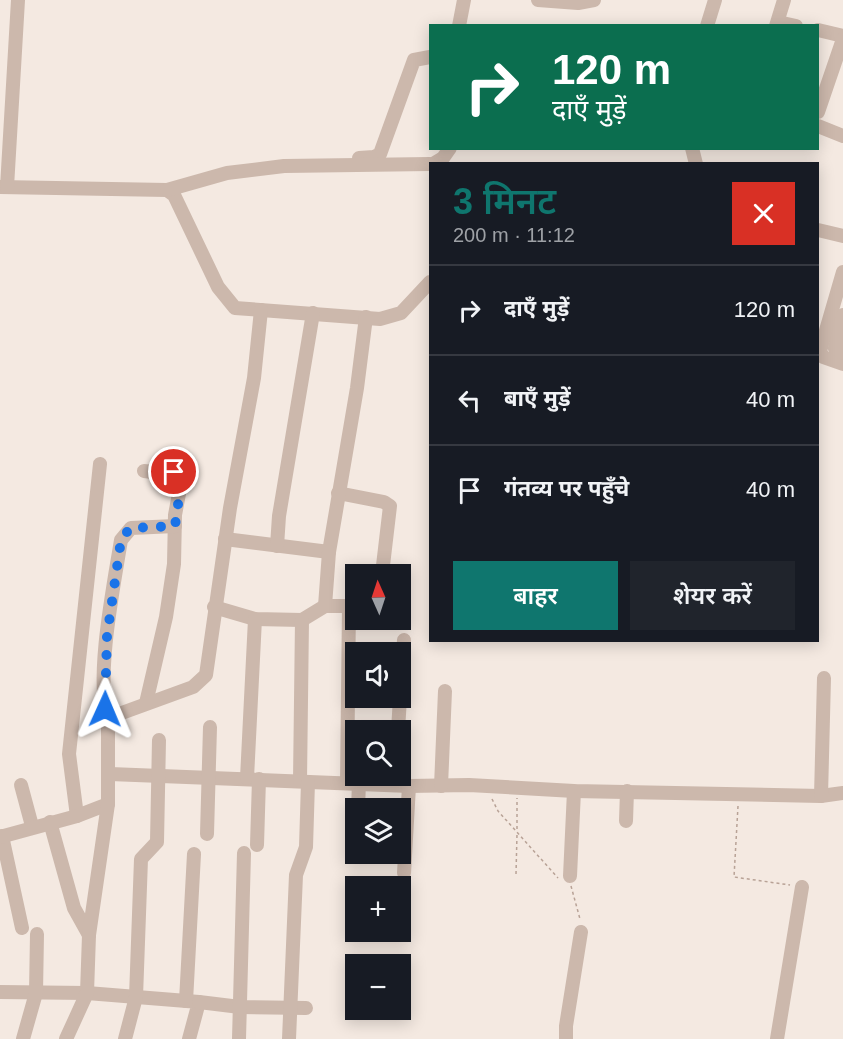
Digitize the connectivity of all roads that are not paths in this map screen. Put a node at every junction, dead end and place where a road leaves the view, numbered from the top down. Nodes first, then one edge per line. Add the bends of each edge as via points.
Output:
1 (18, 0) edge
2 (464, 0) edge
3 (538, 0) edge
4 (594, 0) edge
5 (715, 0) edge
6 (784, 0) edge
7 (777, 23) edge
8 (459, 24) edge
9 (708, 24) edge
10 (819, 30) edge
11 (843, 38) edge
12 (429, 57) edge
13 (819, 109) edge
14 (819, 126) edge
15 (843, 136) edge
16 (449, 150) edge
17 (436, 162) edge
18 (429, 164) edge
19 (315, 166) junction
20 (4, 187) edge
21 (167, 190) junction
22 (819, 230) edge
23 (843, 236) edge
24 (843, 272) edge
25 (429, 283) edge
26 (261, 310) junction
27 (313, 313) junction
28 (843, 315) edge
29 (366, 317) junction
30 (834, 359) edge
31 (100, 465) dead end
32 (144, 471) dead end
33 (338, 494) junction
34 (175, 526) junction
35 (225, 539) junction
36 (278, 546) junction
37 (329, 552) junction
38 (383, 564) edge
39 (325, 606) junction
40 (345, 606) edge
41 (214, 608) junction
42 (255, 620) junction
43 (302, 620) junction
44 (352, 630) edge
45 (824, 678) dead end
46 (445, 691) dead end
47 (146, 703) junction
48 (108, 718) junction
49 (353, 720) edge
50 (210, 727) dead end
51 (159, 740) dead end
52 (110, 774) junction
53 (159, 775) junction
54 (209, 778) junction
55 (253, 778) junction
56 (304, 781) junction
57 (345, 783) edge
58 (411, 783) edge
59 (21, 785) dead end
60 (400, 786) edge
61 (441, 786) junction
62 (574, 790) junction
63 (627, 791) junction
64 (843, 794) edge
65 (821, 796) junction
66 (108, 804) junction
67 (77, 816) junction
68 (626, 821) dead end
69 (50, 822) junction
70 (32, 826) junction
71 (207, 834) dead end
72 (1, 836) edge
73 (257, 845) dead end
74 (244, 853) dead end
75 (194, 854) dead end
76 (404, 873) dead end
77 (570, 878) road end
78 (802, 887) road end
79 (22, 928) dead end
80 (581, 932) road end
81 (38, 934) dead end
82 (89, 935) junction
83 (0, 992) edge
84 (36, 993) junction
85 (87, 993) junction
86 (136, 997) junction
87 (192, 1002) junction
88 (240, 1007) junction
89 (292, 1008) junction
90 (306, 1008) dead end
91 (23, 1039) edge
92 (66, 1039) edge
93 (125, 1039) edge
94 (189, 1039) edge
95 (239, 1039) edge
96 (289, 1039) edge
97 (566, 1039) edge
98 (777, 1039) edge

1 - 20 street
2 - 8 street
3 - 4 street
5 - 9 street
6 - 7 street
10 - 11 street
11 - 13 street
12 - 19 street via 414,60 380,154 368,158 328,158
14 - 15 street
16 - 17 street
18 - 19 street
19 - 21 street via 227,173
20 - 21 street
21 - 26 street via 174,195 230,304
22 - 23 street
24 - 30 street via 820,351
25 - 29 street via 401,313
26 - 27 street
26 - 35 street via 254,378
27 - 29 street
27 - 36 street via 279,516
28 - 30 street
29 - 33 street
31 - 67 street via 69,754
32 - 34 street via 178,475 181,483
33 - 37 street
33 - 38 street via 390,506
34 - 47 street via 166,617
34 - 48 street via 130,528 121,540 107,636
35 - 36 street
35 - 41 street
36 - 37 street
37 - 39 street
39 - 40 street
39 - 43 street
41 - 42 street
41 - 47 street via 208,665 200,683
42 - 43 street
42 - 55 street
43 - 56 street
44 - 49 street
45 - 65 street
46 - 61 street
47 - 48 street
48 - 52 street
50 - 54 street
51 - 53 street
52 - 53 street
52 - 66 street
53 - 54 street
53 - 86 street via 157,842 141,859
54 - 55 street
54 - 71 street
55 - 56 street
55 - 73 street
56 - 57 street
56 - 89 street via 306,847 296,875
58 - 61 street
59 - 70 street
60 - 76 street
61 - 62 street
62 - 63 street
62 - 77 street
63 - 65 street
63 - 68 street
64 - 65 street
66 - 67 street
66 - 82 street
67 - 69 street
69 - 70 street
69 - 82 street via 74,908
70 - 72 street
72 - 79 street
74 - 88 street
75 - 87 street
78 - 98 street
80 - 97 street
81 - 84 street
82 - 85 street
83 - 84 street
84 - 85 street
84 - 91 street
85 - 86 street
85 - 92 street
86 - 87 street
86 - 93 street
87 - 88 street
87 - 94 street
88 - 89 street
88 - 95 street
89 - 90 street
89 - 96 street

